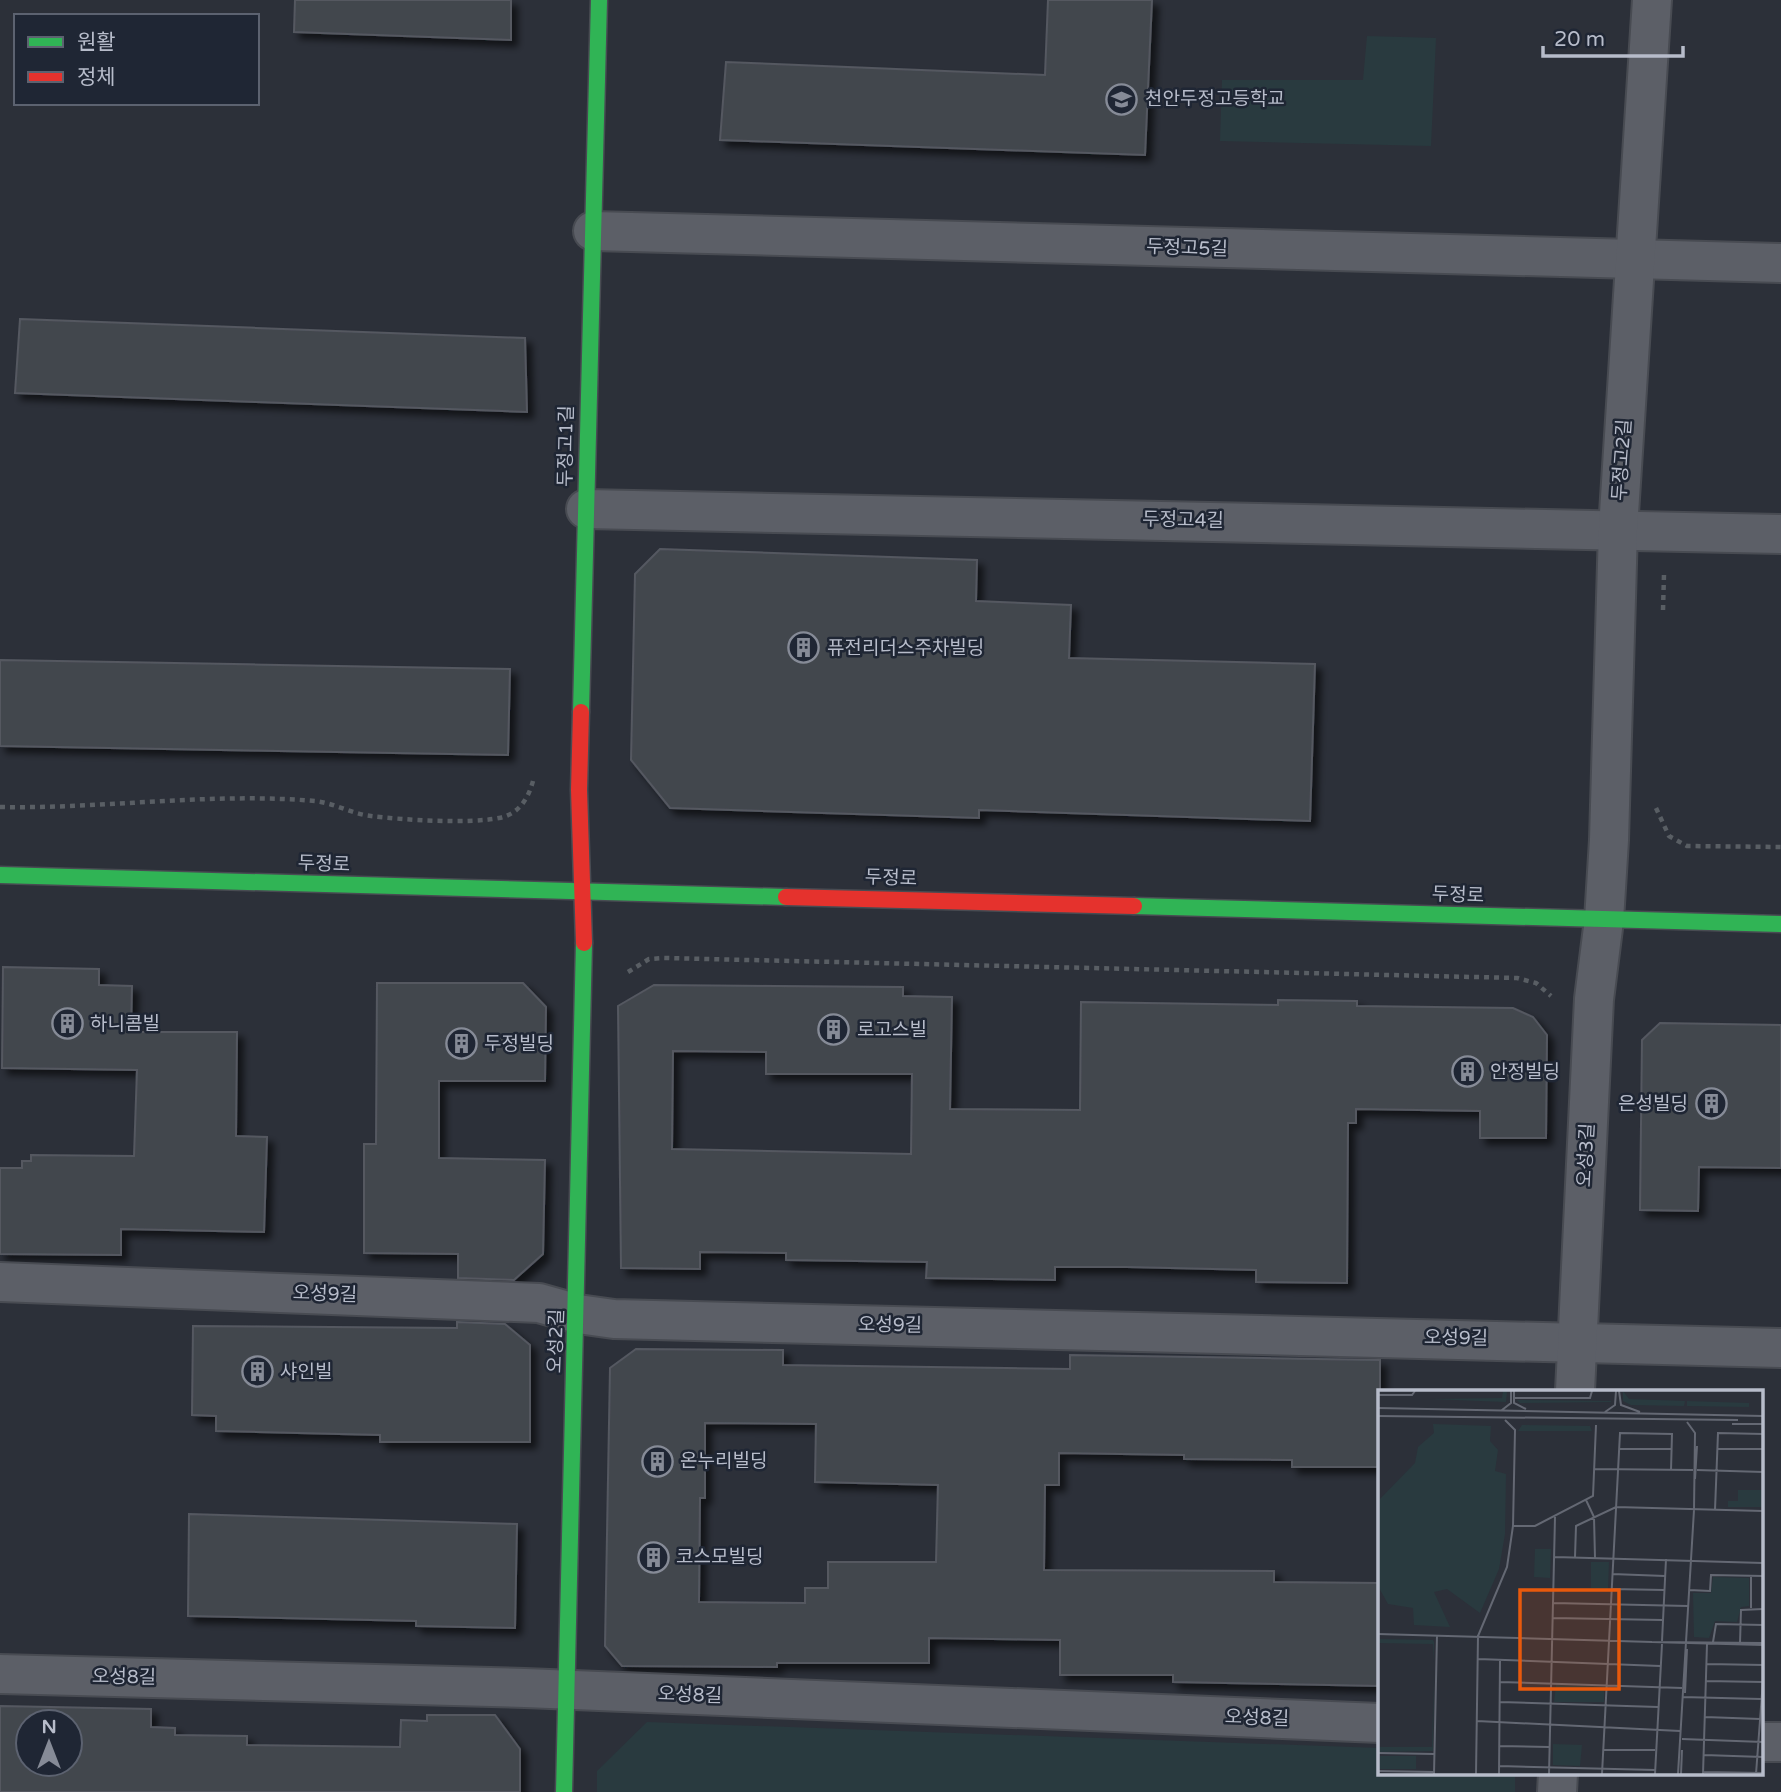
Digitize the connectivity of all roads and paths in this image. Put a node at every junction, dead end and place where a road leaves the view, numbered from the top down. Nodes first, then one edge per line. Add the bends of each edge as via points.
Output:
1 (599, 0) edge
2 (1651, 0) edge
3 (593, 231) junction
4 (1635, 261) junction
5 (1781, 263) edge
6 (586, 509) junction
7 (1618, 529) junction
8 (1666, 531) junction
9 (1781, 534) edge
10 (1663, 613) dead end
11 (535, 774) dead end
12 (1655, 805) dead end
13 (0, 807) edge
14 (1781, 847) edge
15 (0, 875) edge
16 (585, 892) junction
17 (1604, 920) junction
18 (1781, 924) edge
19 (625, 975) dead end
20 (1555, 1007) dead end
21 (0, 1282) edge
22 (578, 1314) junction
23 (1578, 1341) junction
24 (1781, 1348) edge
25 (1575, 1390) edge
26 (0, 1674) edge
27 (566, 1690) junction
28 (1378, 1723) edge
29 (1558, 1774) edge
30 (564, 1792) edge
31 (1557, 1792) edge

1 - 3 street, 두정고1길
2 - 4 street, 두정고2길
3 - 4 street, 두정고5길
3 - 6 street, 두정고1길
4 - 5 street, 두정고5길
4 - 7 street, 두정고2길
6 - 7 street, 두정고4길
6 - 16 street, 두정고1길 via 579,790
7 - 8 street, 두정고4길
7 - 17 street, 두정고2길
8 - 9 street, 두정고4길
8 - 10 path
11 - 13 path via 527,798 513,813 477,820 370,816 317,802 168,799 74,808
12 - 14 path via 1669,836 1687,846
15 - 16 street, 두정로
16 - 17 street, 두정로
16 - 22 street, 오성2길
17 - 18 street, 두정로
17 - 23 street, 오성3길 via 1594,999
19 - 20 path via 649,959 664,958 1517,978 1548,992
21 - 22 street, 오성9길 via 539,1303
22 - 23 street, 오성9길 via 614,1319
22 - 27 street, 오성2길
23 - 24 street, 오성9길
23 - 25 street, 오성3길
26 - 27 street, 오성8길
27 - 28 street, 오성8길
27 - 30 street, 오성2길
29 - 31 street

